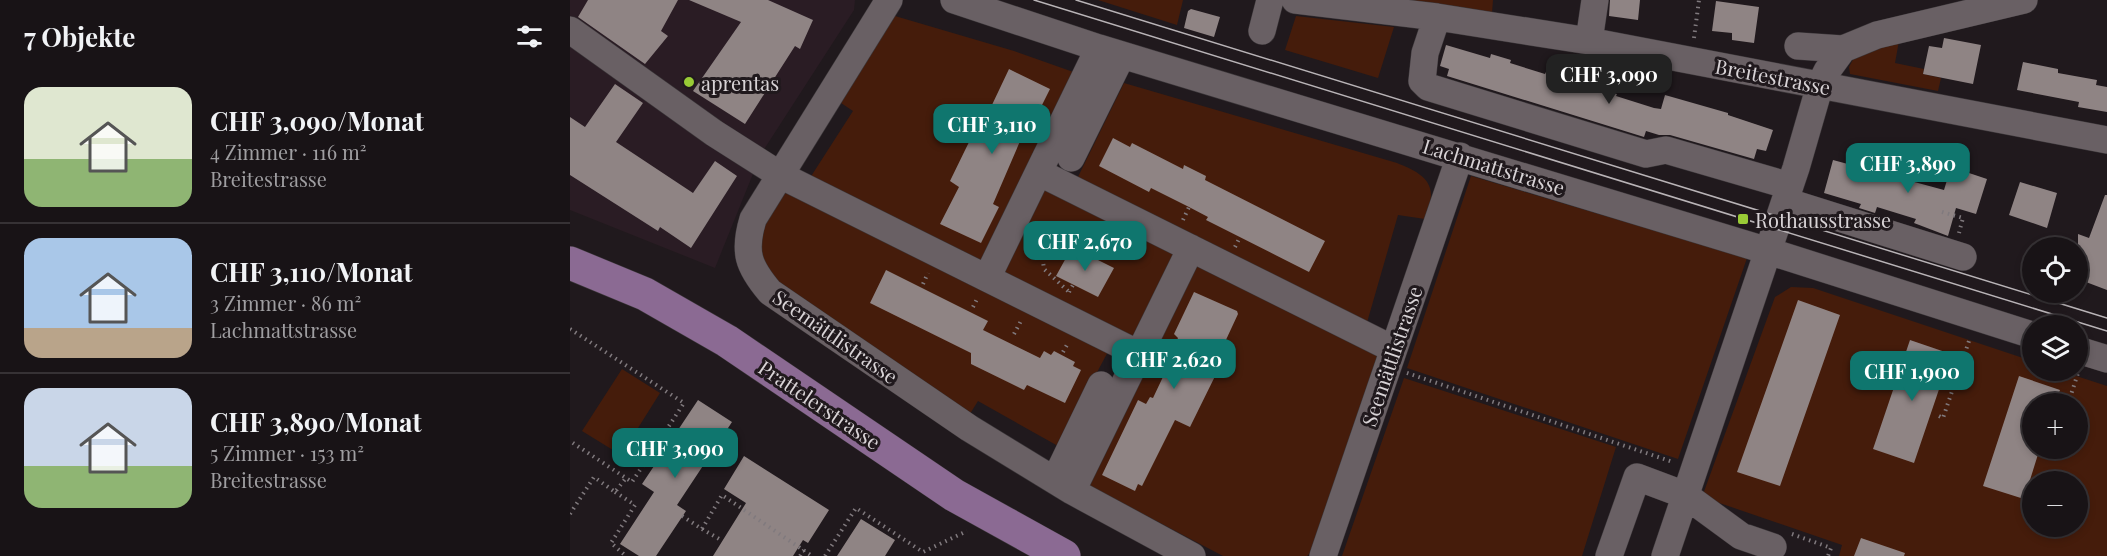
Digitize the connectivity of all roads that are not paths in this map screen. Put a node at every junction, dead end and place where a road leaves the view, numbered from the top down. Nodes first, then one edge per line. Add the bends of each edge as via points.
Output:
1 (889, 0) edge
2 (954, 0) edge
3 (1270, 0) edge
4 (1295, 0) edge
5 (1595, 0) edge
6 (2024, 0) edge
7 (1437, 17) junction
8 (570, 30) edge
9 (1262, 31) dead end
10 (1589, 41) junction
11 (1798, 46) dead end
12 (1843, 49) junction
13 (1110, 51) junction
14 (1820, 85) junction
15 (2107, 140) edge
16 (1460, 156) junction
17 (1071, 158) dead end
18 (1040, 173) junction
19 (780, 176) junction
20 (1787, 194) junction
21 (1191, 248) junction
22 (1768, 251) junction
23 (1963, 257) dead end
24 (570, 263) edge
25 (987, 278) junction
26 (2022, 332) edge
27 (1139, 354) junction
28 (1390, 358) junction
29 (1101, 386) dead end
30 (1064, 486) junction
31 (1685, 495) junction
32 (1773, 547) dead end
33 (1064, 556) edge
34 (1192, 556) edge
35 (1323, 556) edge
36 (1610, 556) edge
37 (1665, 556) edge

1 - 19 street, Seemättlistrasse
2 - 13 street, Lachmattstrasse
3 - 9 street
4 - 7 street, Breitestrasse
5 - 10 street
6 - 12 street via 1877,34
7 - 10 street, Breitestrasse
7 - 20 street via 1425,53 1422,81 1428,87 1646,154 1666,150
8 - 19 street
10 - 14 street, Breitestrasse
11 - 12 street
12 - 14 street
13 - 16 street, Lachmattstrasse
13 - 17 street
13 - 18 street
14 - 15 street, Breitestrasse
14 - 20 street
16 - 22 street, Lachmattstrasse
16 - 28 street, Seemättlistrasse
18 - 21 street
18 - 25 street
19 - 25 street
19 - 30 street, Seemättlistrasse via 753,219 747,240 756,276 770,292 969,428
20 - 22 street
20 - 23 street
21 - 27 street
21 - 28 street
22 - 26 street, Lachmattstrasse
22 - 31 street
24 - 33 main road, Prattelerstrasse via 645,294 727,341 954,495
25 - 27 street via 1064,303
27 - 30 street
28 - 35 street, Seemättlistrasse
29 - 30 street
30 - 34 street, Seemättlistrasse
31 - 32 street via 1741,536
31 - 36 street via 1637,477
31 - 37 street

